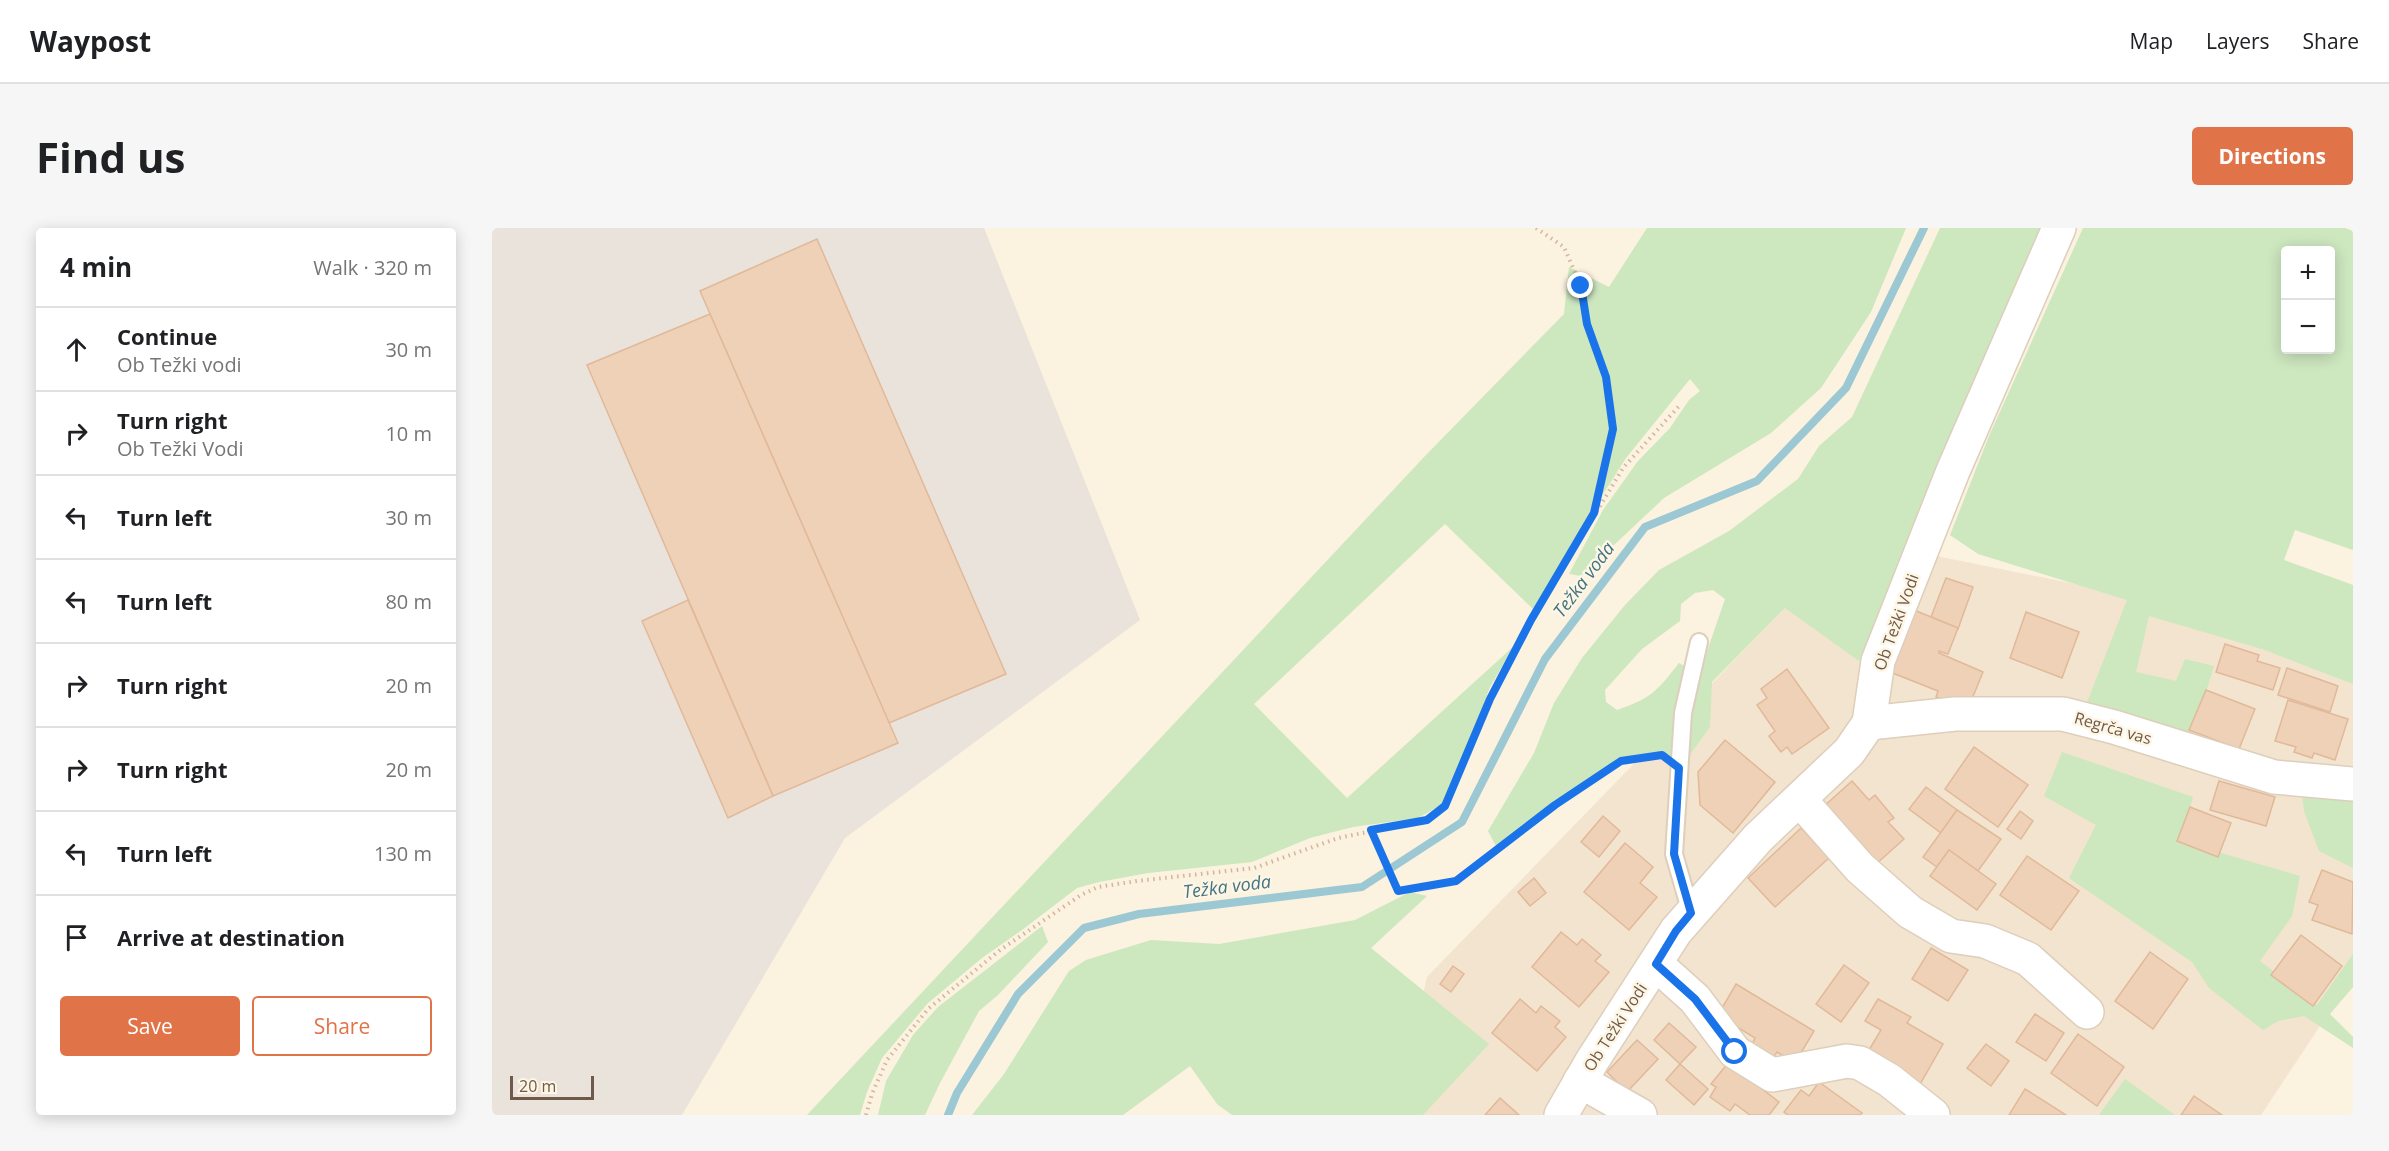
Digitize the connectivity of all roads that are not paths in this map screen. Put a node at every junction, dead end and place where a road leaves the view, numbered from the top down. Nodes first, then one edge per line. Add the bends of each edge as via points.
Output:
1 (2059, 228) edge
2 (1699, 642) dead end
3 (1869, 723) junction
4 (2353, 784) edge
5 (1800, 800) junction
6 (1691, 913) junction
7 (1656, 964) junction
8 (2087, 1012) dead end
9 (1580, 1081) junction
10 (1561, 1115) edge
11 (1640, 1115) edge
12 (1933, 1115) edge

1 - 3 street, Ob Težki Vodi via 1953,471 1878,661
2 - 6 lane via 1683,713 1674,854
3 - 4 street, Regrča vas via 1955,714 2063,714 2274,777
3 - 5 street, Ob Težki Vodi via 1849,752
5 - 6 street, Ob Težki Vodi via 1758,838
5 - 8 street via 1860,868 1911,912 1951,936 1985,941 2028,959
6 - 7 street, Ob Težki Vodi
7 - 9 street, Ob Težki Vodi
7 - 12 street, Ob Težki Vodi via 1695,999 1735,1052 1772,1075 1847,1061 1860,1063
9 - 10 street, Ob Težki Vodi
9 - 11 street, Ob Težki Vodi

